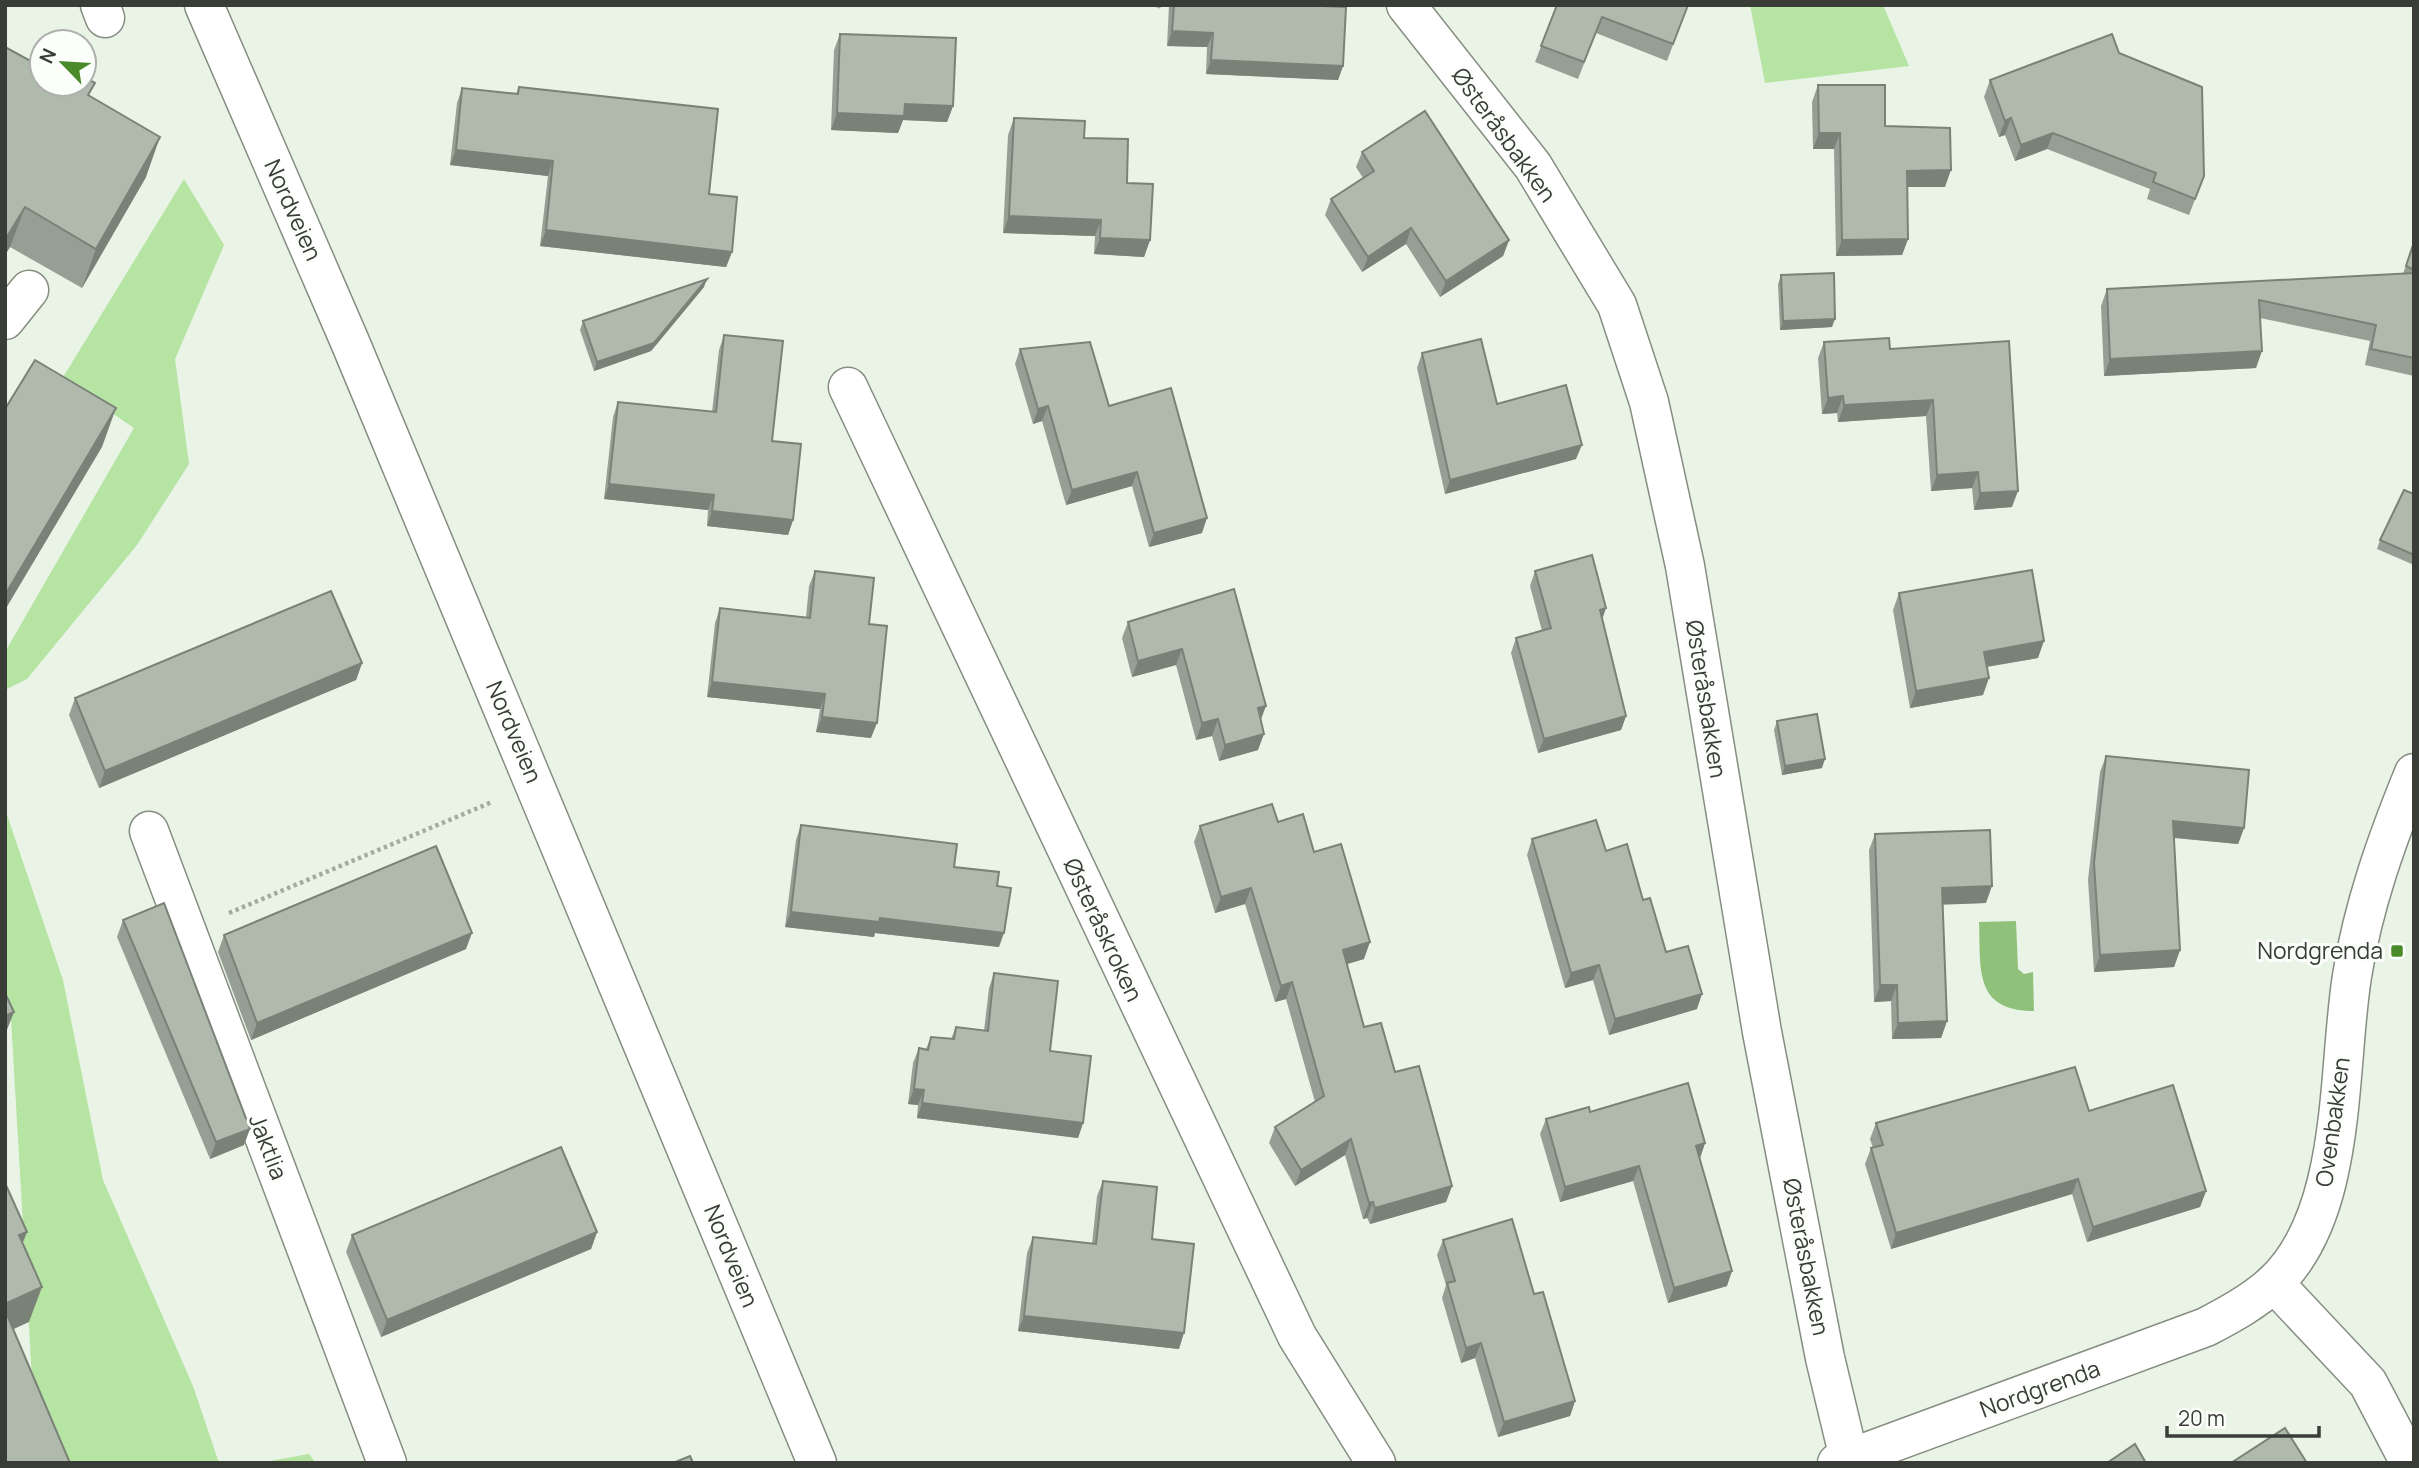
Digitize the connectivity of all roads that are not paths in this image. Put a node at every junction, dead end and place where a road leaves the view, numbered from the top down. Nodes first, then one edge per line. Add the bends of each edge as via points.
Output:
1 (204, 5) edge
2 (1406, 5) edge
3 (29, 290) dead end
4 (5, 320) edge
5 (848, 387) dead end
6 (2414, 773) edge
7 (149, 831) dead end
8 (2274, 1283) junction
9 (1843, 1460) edge
10 (387, 1463) edge
11 (817, 1463) edge
12 (1376, 1463) edge
13 (2410, 1463) edge

1 - 11 street, Nordveien via 536,783
2 - 9 street, Østeråsbakken via 1533,166 1617,305 1649,402 1685,566 1762,1032
3 - 4 street
5 - 12 street, Østeråskroken via 1297,1336
6 - 8 street, Ovenbakken via 2382,850 2352,975 2334,1151 2322,1201 2306,1239
7 - 10 street, Jaktlia
8 - 9 street, Nordgrenda via 2206,1327
8 - 13 street via 2368,1383

